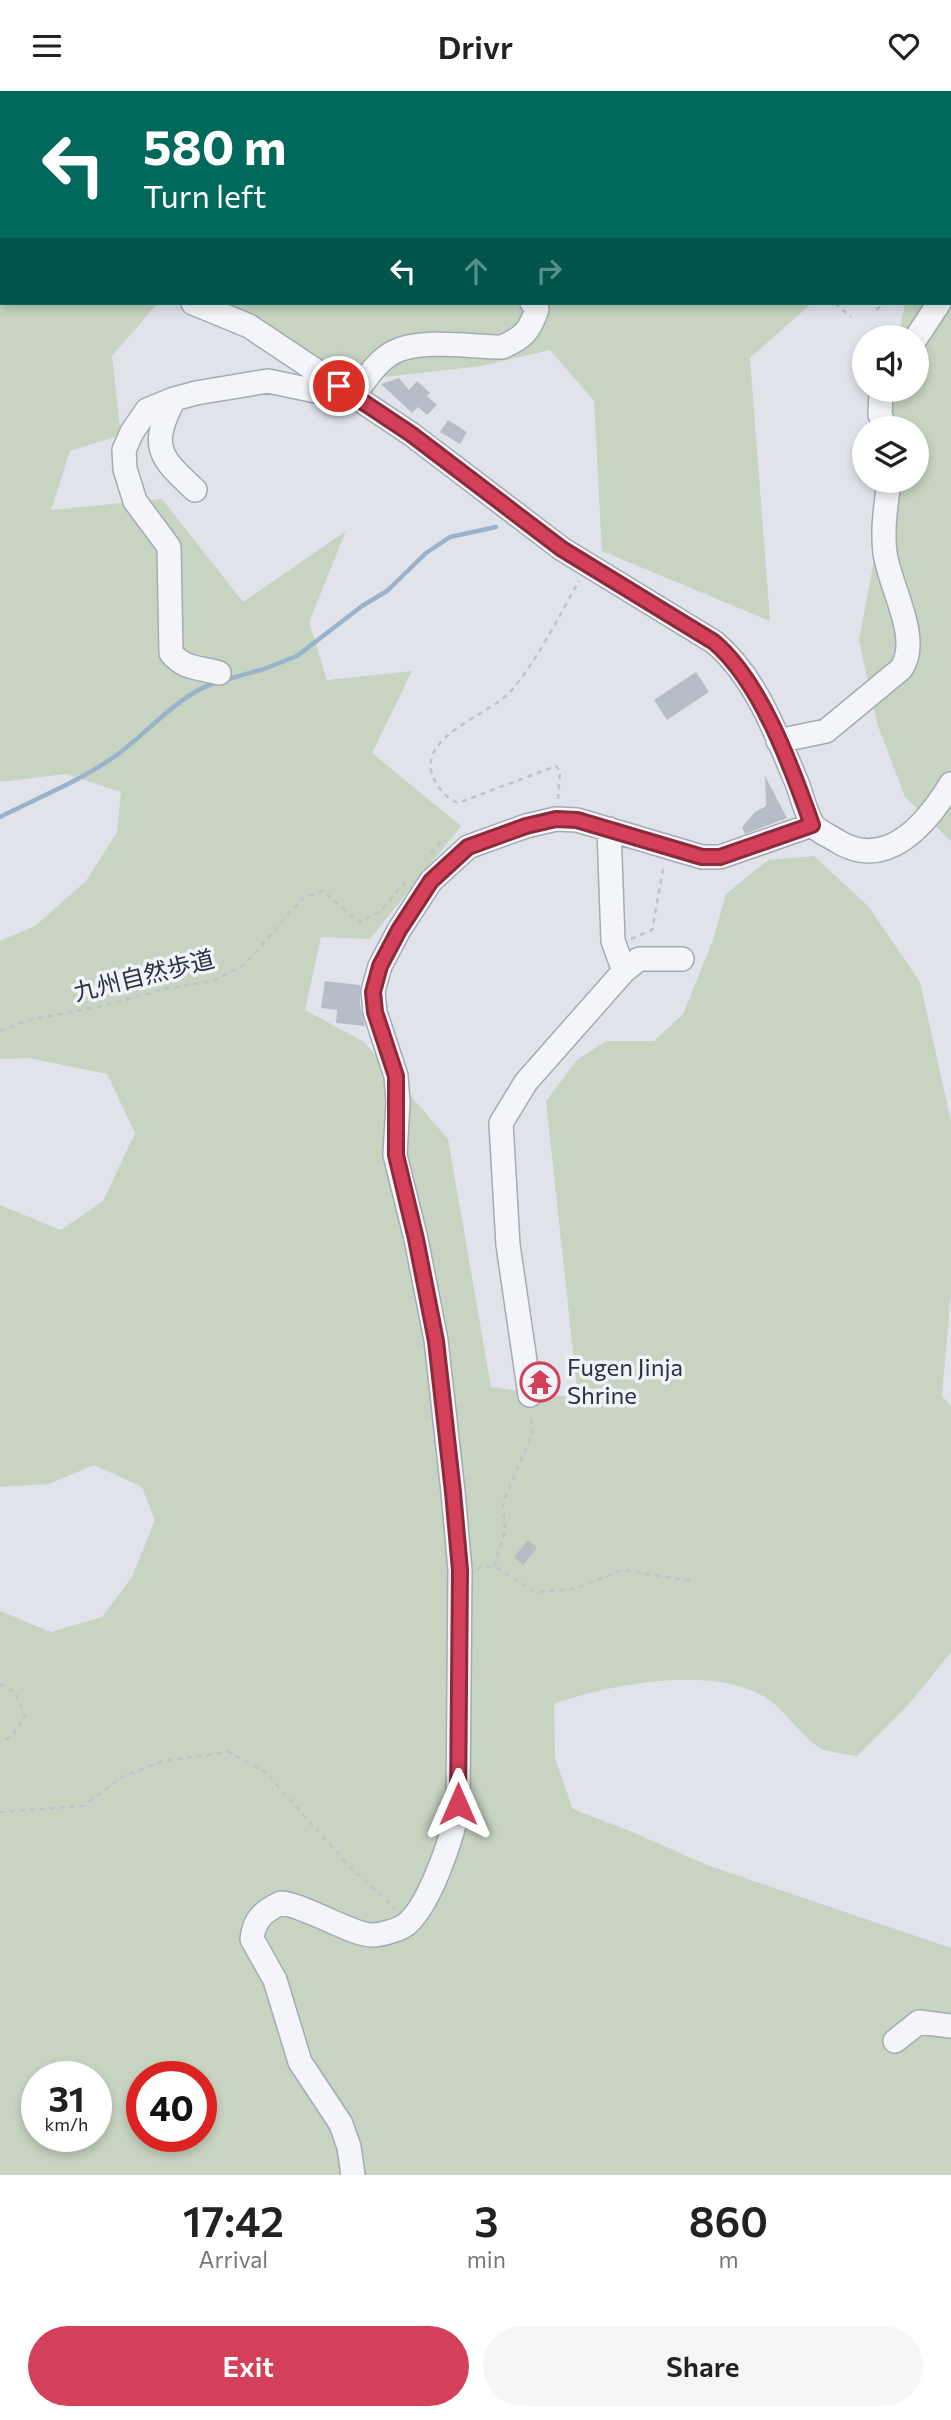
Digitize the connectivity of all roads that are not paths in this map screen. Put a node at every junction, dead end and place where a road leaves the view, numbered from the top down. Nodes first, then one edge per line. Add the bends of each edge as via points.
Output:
1 (198, 305) edge
2 (534, 305) edge
3 (938, 305) edge
4 (925, 325) edge
5 (346, 391) junction
6 (174, 399) junction
7 (195, 490) dead end
8 (888, 493) edge
9 (219, 673) dead end
10 (778, 741) junction
11 (951, 785) edge
12 (812, 825) junction
13 (609, 829) junction
14 (682, 959) dead end
15 (624, 971) junction
16 (530, 1395) road end
17 (951, 2026) edge
18 (895, 2041) dead end
19 (353, 2175) edge

1 - 5 street via 249,326
2 - 5 street via 533,322 526,335 514,342 502,347 412,346 394,352
3 - 4 street
5 - 6 street via 330,394 268,381
5 - 10 street via 411,434 562,549 714,642 749,680
6 - 7 street via 160,426 160,446 171,468
6 - 9 street via 147,410 124,450 125,469 135,501 169,547 172,653 191,669
8 - 10 street via 885,552 910,654 826,731
10 - 12 street
11 - 12 street via 916,831 884,850 843,844
12 - 13 street via 720,857 702,857
13 - 15 street via 613,941
13 - 19 street via 556,819 468,847 431,881 380,966 373,992 396,1076 396,1155 436,1341 460,1570 455,1828 437,1876 403,1927 372,1936 281,1903 265,1910 253,1930 255,1948 275,1980 300,2062 341,2124
14 - 15 street via 639,959
15 - 16 street via 526,1082 501,1123 508,1245
17 - 18 street via 919,2022

